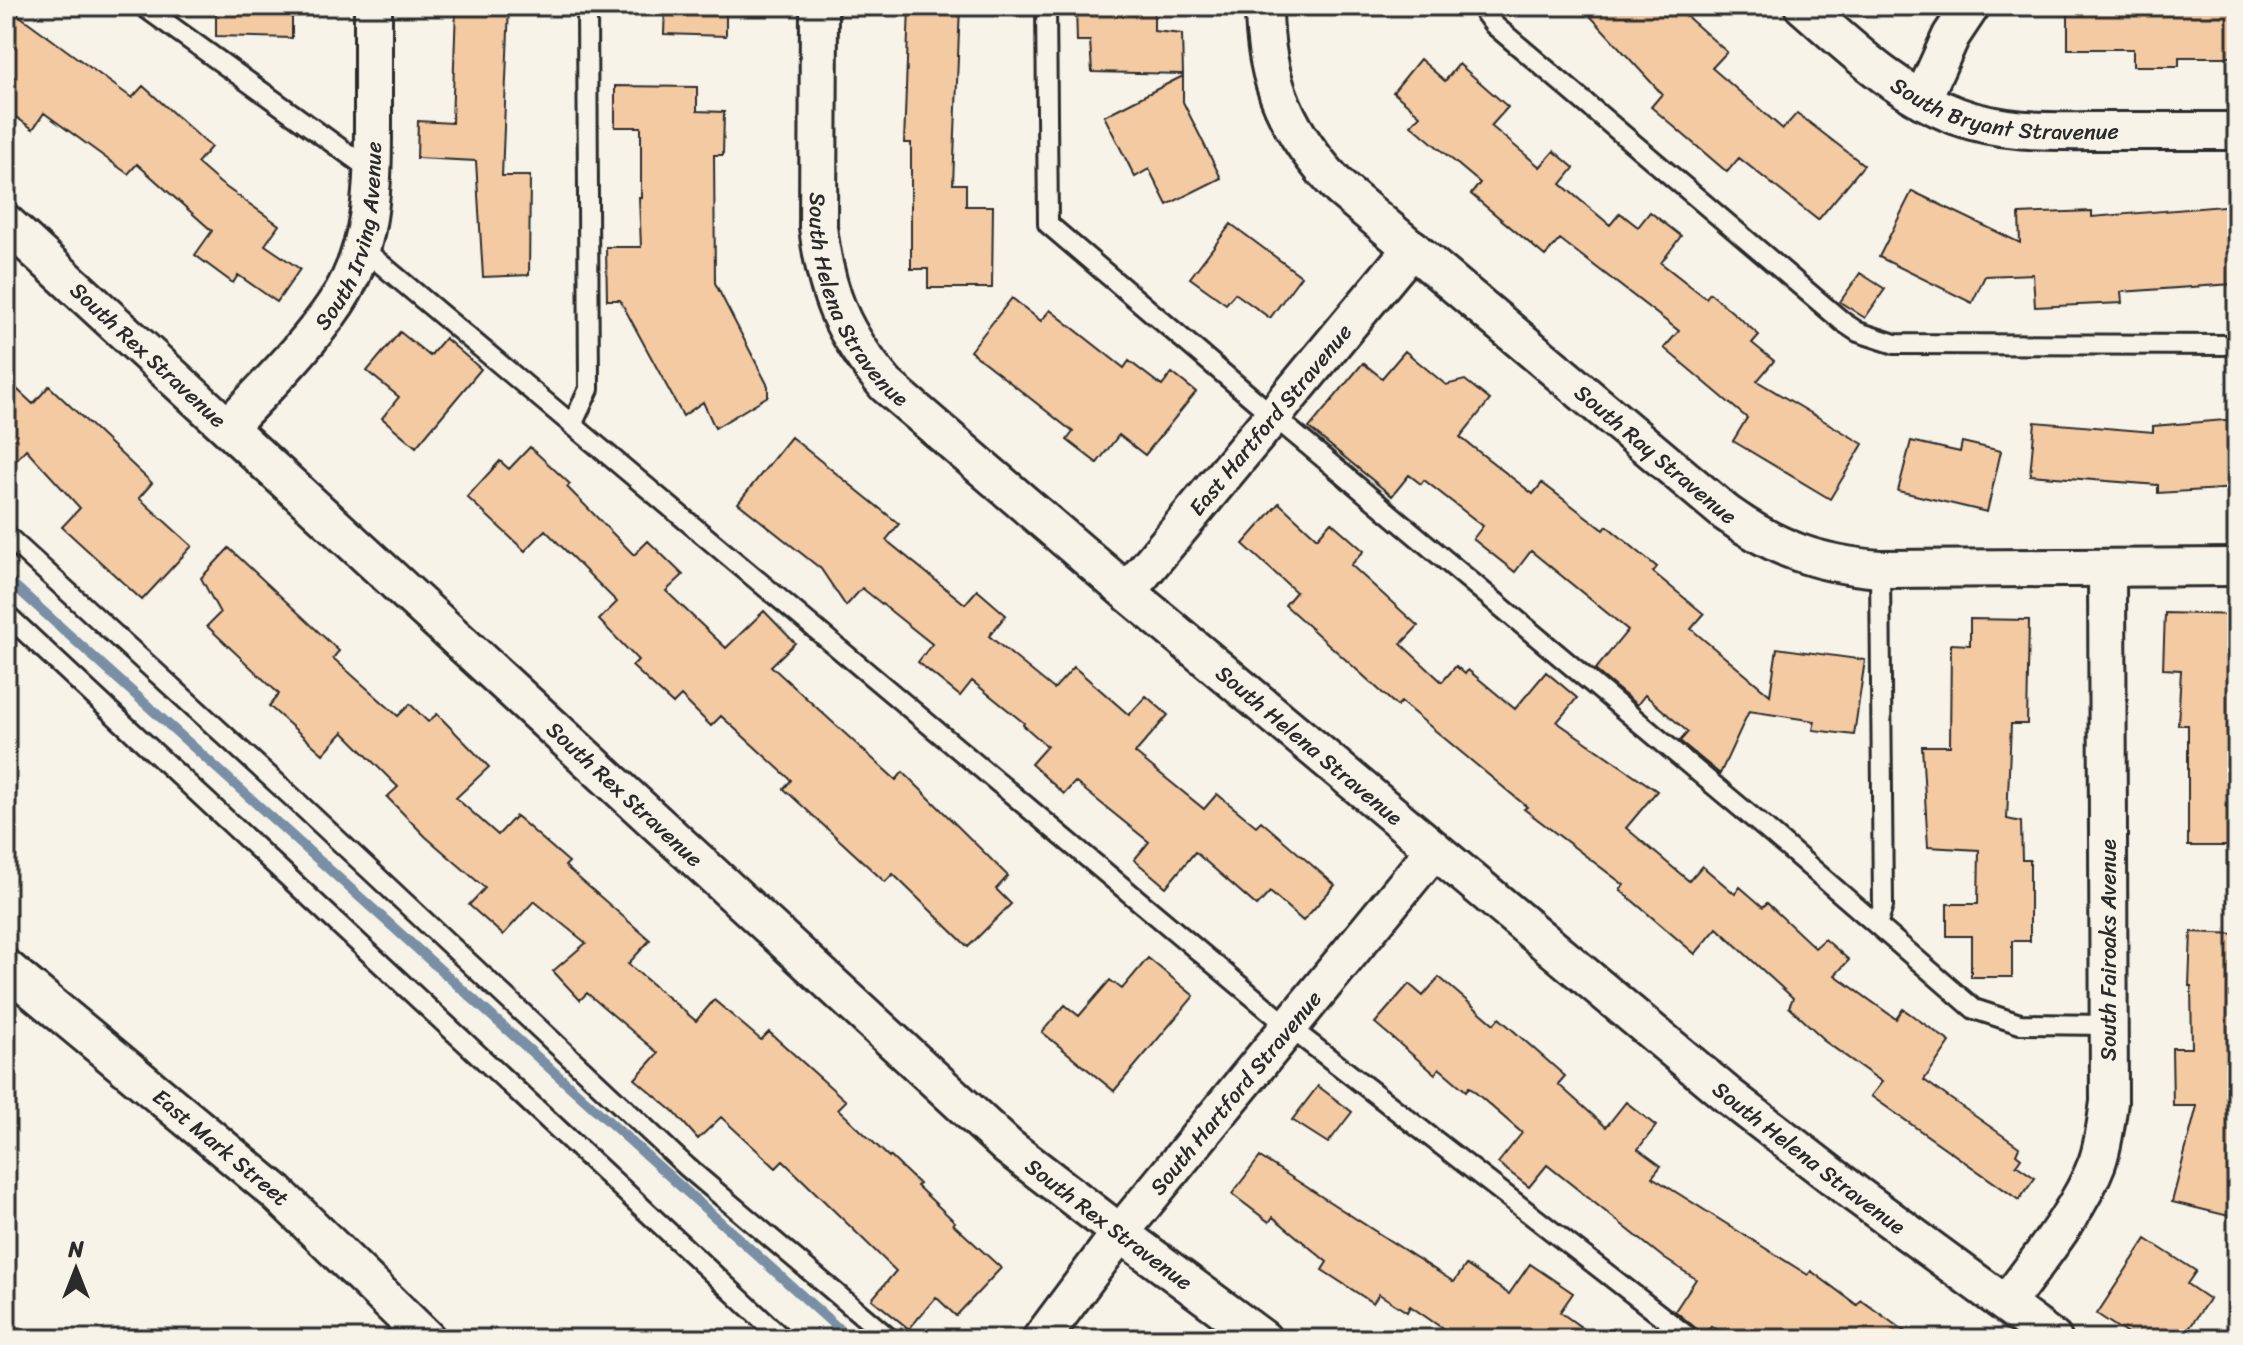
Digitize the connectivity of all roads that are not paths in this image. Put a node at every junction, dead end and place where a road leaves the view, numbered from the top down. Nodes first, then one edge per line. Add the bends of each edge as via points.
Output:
1 (143, 6) edge
2 (373, 6) edge
3 (587, 6) edge
4 (819, 6) edge
5 (1046, 6) edge
6 (1264, 6) edge
7 (1482, 6) edge
8 (1803, 6) edge
9 (1971, 6) edge
10 (1922, 100) junction
11 (2237, 131) edge
12 (373, 172) junction
13 (6, 223) edge
14 (362, 248) junction
15 (1412, 248) junction
16 (2237, 345) edge
17 (1273, 416) junction
18 (572, 425) junction
19 (228, 427) junction
20 (6, 535) edge
21 (2237, 567) edge
22 (2107, 568) junction
23 (1880, 569) junction
24 (1127, 592) junction
25 (6, 614) edge
26 (1434, 850) junction
27 (1877, 925) junction
28 (6, 968) edge
29 (2109, 1025) junction
30 (1289, 1027) junction
31 (1120, 1233) junction
32 (2006, 1304) junction
33 (427, 1339) edge
34 (783, 1339) edge
35 (890, 1339) edge
36 (1041, 1339) edge
37 (1263, 1339) edge
38 (1691, 1339) edge
39 (2053, 1339) edge

1 - 12 lane
2 - 12 street, South Irving Avenue
3 - 18 lane via 589,389
4 - 24 street, South Helena Stravenue via 818,227 830,294 845,329 894,393
5 - 17 lane via 1048,224
6 - 15 street, South Ray Stravenue via 1268,60 1288,120 1331,179
7 - 16 lane via 1494,25 1858,332 1906,345
8 - 10 street, South Bryant Stravenue via 1875,68
9 - 10 street
10 - 11 street, South Bryant Stravenue via 1982,124 2039,131
12 - 14 street, South Irving Avenue
13 - 19 street, South Rex Stravenue
14 - 18 lane
14 - 19 street, South Irving Avenue via 338,301 316,331
15 - 17 street, East Hartford Stravenue
15 - 23 street, South Ray Stravenue via 1749,529 1805,555
17 - 24 street, East Hartford Stravenue
17 - 27 lane
18 - 30 lane
19 - 31 street, South Rex Stravenue via 997,1137
20 - 35 lane via 687,1167
21 - 22 street, South Ray Stravenue
22 - 23 street, South Ray Stravenue
22 - 29 street, South Fairoaks Avenue
23 - 27 lane via 1883,906
24 - 26 street, South Helena Stravenue
25 - 34 lane
26 - 30 street, South Hartford Stravenue
26 - 32 street, South Helena Stravenue via 1730,1097
27 - 29 lane via 1974,1009 2020,1024
28 - 33 street, East Mark Street via 277,1193
29 - 32 street, South Fairoaks Avenue via 2109,1102 2097,1162 2068,1217
30 - 31 street, South Hartford Stravenue
30 - 38 lane
31 - 36 street, South Hartford Stravenue
31 - 37 street, South Rex Stravenue
32 - 39 street, South Helena Stravenue

